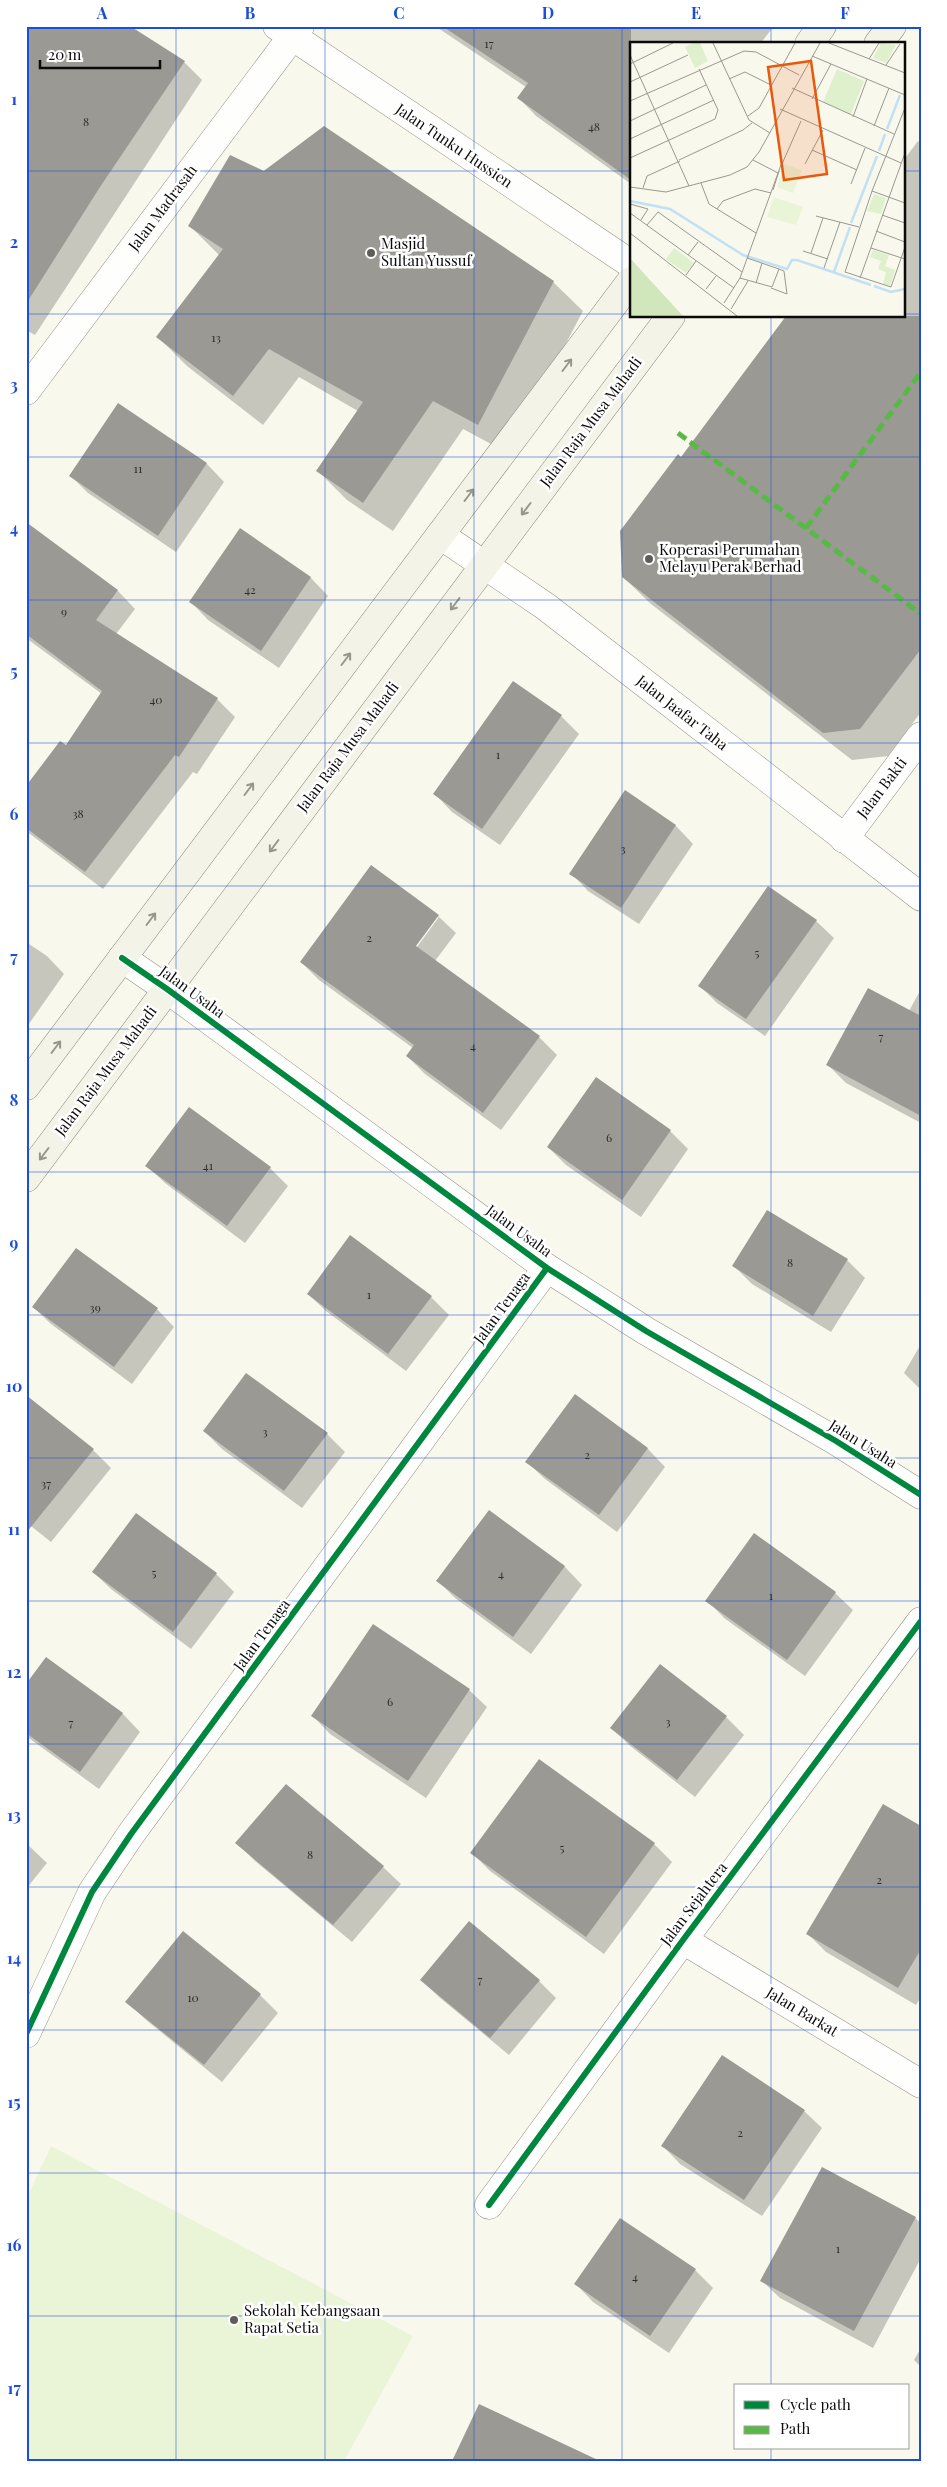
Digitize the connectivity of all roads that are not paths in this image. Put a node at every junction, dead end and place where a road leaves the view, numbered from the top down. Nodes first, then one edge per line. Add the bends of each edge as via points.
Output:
1 (822, 26) edge
2 (892, 26) edge
3 (289, 30) edge
4 (810, 42) edge
5 (880, 42) edge
6 (630, 263) edge
7 (630, 282) edge
8 (669, 318) edge
9 (26, 391) edge
10 (440, 534) junction
11 (484, 565) junction
12 (921, 736) edge
13 (844, 839) junction
14 (921, 897) edge
15 (122, 958) junction
16 (167, 989) junction
17 (26, 1086) edge
18 (26, 1178) edge
19 (547, 1268) junction
20 (921, 1495) edge
21 (921, 1621) edge
22 (683, 1940) junction
23 (26, 2034) edge
24 (921, 2084) edge
25 (489, 2205) dead end

1 - 4 main road
2 - 5 main road
3 - 6 street, Jalan Tunku Hussien
3 - 9 street, Jalan Madrasah
10 -> 7 main road
8 -> 11 main road, Jalan Raja Musa Mahadi
10 - 11 street, Jalan Jaafar Taha
15 -> 10 main road
11 - 13 street, Jalan Jaafar Taha via 545,606
11 -> 16 main road, Jalan Raja Musa Mahadi
12 - 13 street, Jalan Bakti
13 - 14 street, Jalan Jaafar Taha
15 - 16 street, Jalan Usaha
17 -> 15 main road
16 -> 18 main road, Jalan Raja Musa Mahadi
16 - 19 street, Jalan Usaha
19 - 20 street, Jalan Usaha
19 - 23 street, Jalan Tenaga via 131,1834 92,1892
21 - 22 street, Jalan Sejahtera
22 - 24 street, Jalan Barkat
22 - 25 street, Jalan Sejahtera

